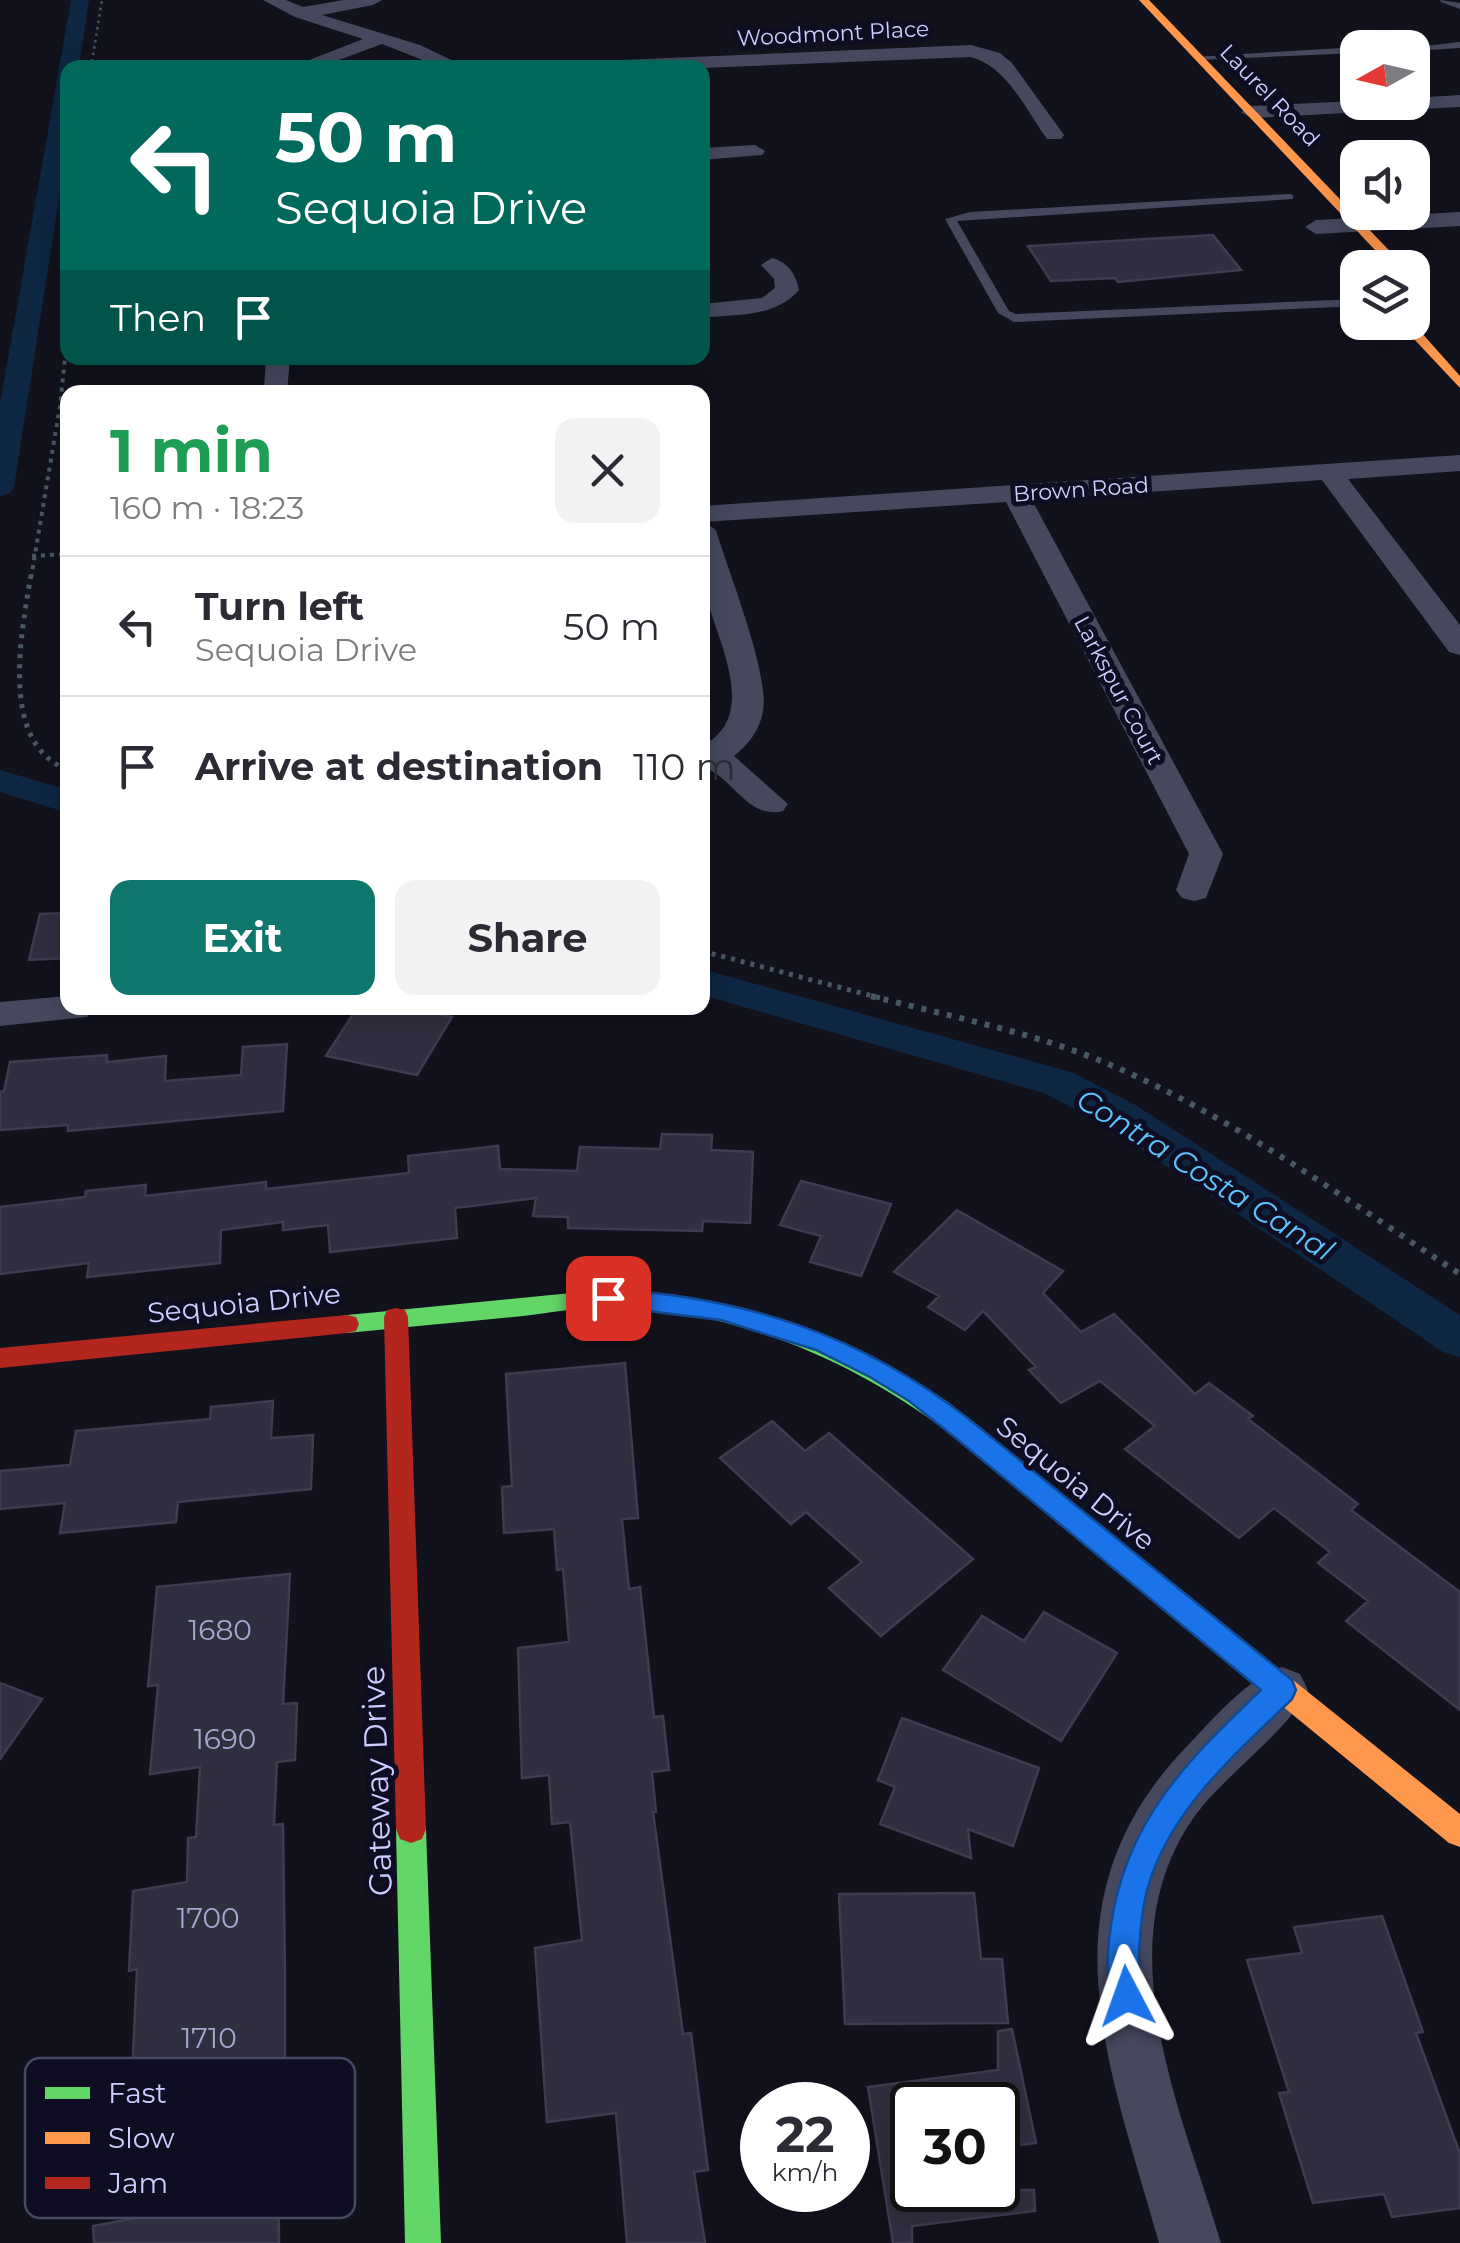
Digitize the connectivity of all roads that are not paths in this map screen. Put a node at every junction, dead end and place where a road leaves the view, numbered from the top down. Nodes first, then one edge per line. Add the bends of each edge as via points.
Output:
1 (272, 0) edge
2 (373, 0) edge
3 (1144, 0) edge
4 (1444, 0) edge
5 (1460, 6) edge
6 (298, 14) junction
7 (377, 40) junction
8 (1460, 45) edge
9 (1430, 47) edge
10 (1340, 51) edge
11 (1199, 57) junction
12 (321, 60) edge
13 (440, 60) edge
14 (710, 62) edge
15 (1460, 101) edge
16 (1251, 112) junction
17 (1054, 135) dead end
18 (754, 151) dead end
19 (710, 154) edge
20 (1263, 169) dead end
21 (1289, 197) junction
22 (1340, 204) edge
23 (1460, 219) edge
24 (1430, 221) edge
25 (1340, 226) edge
26 (1316, 227) junction
27 (1365, 230) edge
28 (1337, 249) dead end
29 (1383, 250) edge
30 (772, 265) dead end
31 (1340, 303) edge
32 (768, 304) junction
33 (710, 310) edge
34 (792, 321) dead end
35 (1420, 340) edge
36 (1460, 384) edge
37 (1460, 464) edge
38 (1330, 473) junction
39 (1016, 493) junction
40 (710, 513) edge
41 (710, 557) edge
42 (1460, 646) edge
43 (710, 755) edge
44 (710, 758) edge
45 (771, 804) dead end
46 (1194, 890) dead end
47 (60, 1009) edge
48 (0, 1014) edge
49 (396, 1317) junction
50 (0, 1358) edge
51 (1282, 1690) junction
52 (1460, 1833) edge
53 (422, 2243) edge
54 (1190, 2243) edge

1 - 6 street
2 - 6 street
3 - 11 main road, Laurel Road
4 - 5 lane
6 - 7 street
7 - 12 street
7 - 13 street
8 - 9 lane
10 - 11 lane
11 - 16 main road, Laurel Road
14 - 17 street, Woodmont Place via 971,51 1005,67
15 - 16 street
16 - 22 main road, Laurel Road
18 - 19 street
20 - 21 main road
21 - 26 main road
21 - 31 lane via 950,219 1004,313 1014,318
23 - 24 street
25 - 26 street
26 - 28 main road
27 - 29 main road, Laurel Road
30 - 32 street via 787,290
32 - 33 street
32 - 34 street
35 - 36 main road
37 - 38 street, Brown Road
38 - 39 street, Brown Road
38 - 42 street
39 - 40 street, Brown Road
39 - 46 street, Larkspur Court via 1206,854
41 - 43 street via 751,711 740,734
44 - 45 street
47 - 48 street
49 - 50 main road, Sequoia Drive
49 - 51 main road, Sequoia Drive via 549,1301 647,1300 721,1311 825,1343 918,1394
49 - 53 main road, Gateway Drive
51 - 52 main road, Sequoia Drive
51 - 54 street via 1197,1772 1163,1818 1132,1886 1122,1959 1132,2034

